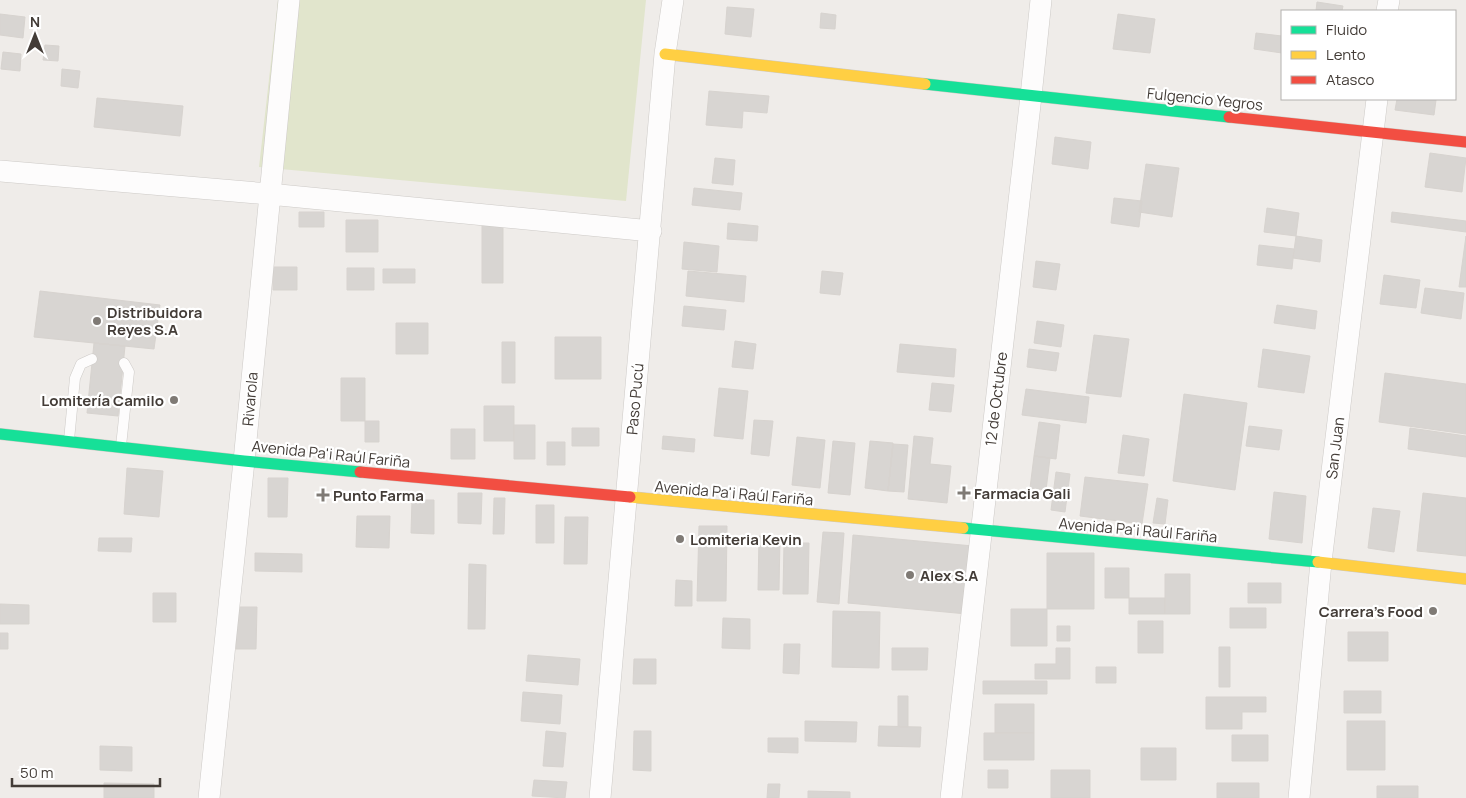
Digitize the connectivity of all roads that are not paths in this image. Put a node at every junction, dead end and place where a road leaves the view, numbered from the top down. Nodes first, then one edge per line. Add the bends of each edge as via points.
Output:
1 (289, 0) edge
2 (673, 0) edge
3 (1041, 0) edge
4 (666, 54) junction
5 (1031, 96) junction
6 (1376, 100) edge
7 (1372, 132) junction
8 (1466, 142) edge
9 (0, 171) edge
10 (269, 194) junction
11 (651, 231) junction
12 (92, 359) dead end
13 (124, 363) dead end
14 (0, 434) edge
15 (69, 442) junction
16 (121, 447) junction
17 (244, 461) junction
18 (626, 498) junction
19 (981, 531) junction
20 (1321, 562) junction
21 (1466, 579) edge
22 (208, 798) edge
23 (600, 798) edge
24 (952, 798) edge
25 (1299, 798) edge

1 - 10 street, Rivarola
2 - 4 street, Paso Pucú
3 - 5 street, 12 de Octubre
4 - 5 main road, Fulgencio Yegros
4 - 11 street, Paso Pucú
5 - 7 main road, Fulgencio Yegros
5 - 19 street, 12 de Octubre
6 - 7 street, San Juan
7 - 8 main road, Fulgencio Yegros
7 - 20 street, San Juan
9 - 10 street
10 - 11 street
10 - 17 street, Rivarola
11 - 18 street, Paso Pucú
12 - 15 lane via 81,364 75,378
13 - 16 lane via 129,372
14 - 15 main road, Avenida Pa'i Raúl Fariña
15 - 16 main road, Avenida Pa'i Raúl Fariña
16 - 17 main road, Avenida Pa'i Raúl Fariña
17 - 18 main road, Avenida Pa'i Raúl Fariña
17 - 22 street, Rivarola
18 - 19 main road, Avenida Pa'i Raúl Fariña
18 - 23 street, Paso Pucú
19 - 20 main road, Avenida Pa'i Raúl Fariña
19 - 24 street, 12 de Octubre
20 - 21 main road, Avenida Pa'i Raúl Fariña
20 - 25 street, San Juan

